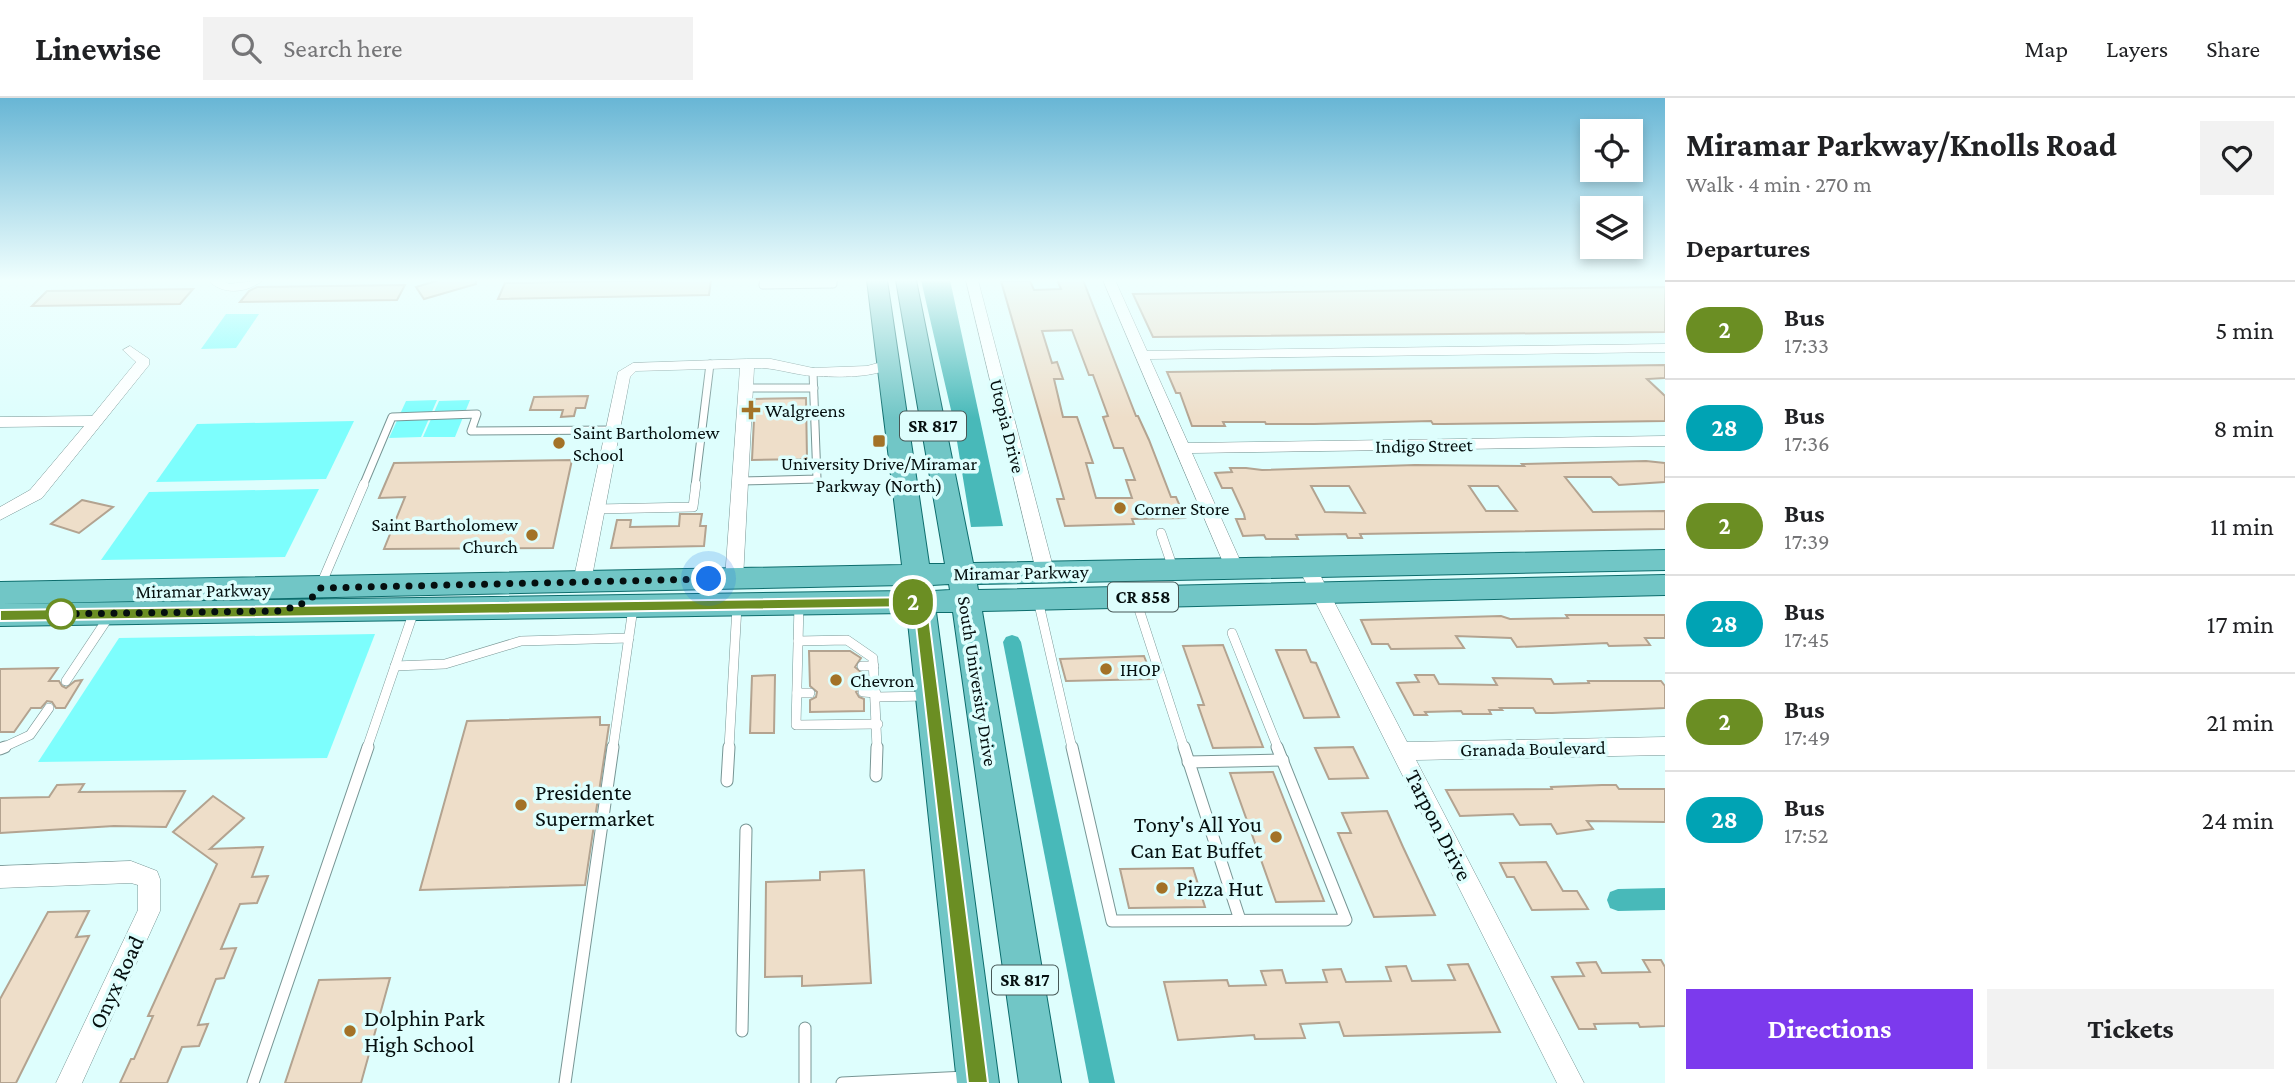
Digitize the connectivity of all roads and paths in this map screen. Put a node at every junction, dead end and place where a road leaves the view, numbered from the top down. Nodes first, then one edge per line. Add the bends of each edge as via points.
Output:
1 (884, 326) edge
2 (915, 326) edge
3 (984, 326) edge
4 (1129, 326) edge
5 (1665, 348) edge
6 (130, 350) dead end
7 (1141, 355) junction
8 (747, 363) junction
9 (710, 364) junction
10 (889, 364) junction
11 (814, 380) junction
12 (745, 388) junction
13 (93, 421) junction
14 (0, 422) edge
15 (613, 430) junction
16 (1665, 441) edge
17 (1182, 448) junction
18 (740, 481) junction
19 (597, 509) junction
20 (0, 514) edge
21 (1161, 533) dead end
22 (1665, 560) edge
23 (1307, 566) junction
24 (1234, 568) junction
25 (1174, 569) junction
26 (1045, 571) junction
27 (582, 582) junction
28 (446, 585) junction
29 (1665, 585) edge
30 (963, 587) junction
31 (320, 588) junction
32 (918, 588) junction
33 (736, 592) junction
34 (1320, 592) junction
35 (0, 593) edge
36 (1135, 597) junction
37 (1038, 600) junction
38 (799, 604) junction
39 (634, 606) junction
40 (544, 607) junction
41 (414, 609) junction
42 (280, 611) junction
43 (111, 614) junction
44 (0, 615) edge
45 (1232, 633) dead end
46 (629, 638) junction
47 (797, 641) junction
48 (395, 666) junction
49 (862, 666) dead end
50 (874, 666) junction
51 (797, 667) junction
52 (810, 667) dead end
53 (66, 681) dead end
54 (863, 692) dead end
55 (797, 693) junction
56 (810, 693) dead end
57 (876, 695) junction
58 (932, 696) junction
59 (49, 708) dead end
60 (878, 724) junction
61 (1665, 746) edge
62 (0, 749) edge
63 (1401, 751) junction
64 (1283, 760) junction
65 (1188, 762) junction
66 (876, 776) dead end
67 (727, 781) dead end
68 (746, 830) dead end
69 (0, 877) edge
70 (1240, 920) junction
71 (805, 1028) dead end
72 (742, 1031) dead end
73 (978, 1080) edge
74 (69, 1083) edge
75 (253, 1083) edge
76 (565, 1083) edge
77 (805, 1083) edge
78 (842, 1083) edge
79 (1040, 1083) edge
80 (1571, 1083) edge

1 - 10 main road, SR 817
2 - 30 main road, South University Drive / SR 817
3 - 26 street, Utopia Drive
4 - 7 street
5 - 7 street
6 - 13 street via 144,362
7 - 17 street
8 - 9 street
8 - 11 street via 771,363
8 - 12 street
9 - 15 street via 633,367 623,375
9 - 19 lane via 693,507
10 - 11 street
10 - 32 main road, SR 817
11 - 12 lane
11 - 18 lane via 817,479
12 - 18 street
13 - 14 street
13 - 20 street via 36,494
15 - 19 street
15 - 31 lane via 471,431 477,414 393,417
16 - 17 street, Indigo Street
17 - 24 street
18 - 33 street
19 - 27 street
21 - 25 lane
22 - 23 main road, Miramar Parkway / CR 858
23 - 24 main road, Miramar Parkway / CR 858
23 - 34 street, Tarpon Drive
24 - 25 main road, Miramar Parkway / CR 858
25 - 26 main road, Miramar Parkway / CR 858
26 - 30 main road, Miramar Parkway / CR 858
27 - 28 main road, Miramar Parkway / CR 858
27 - 33 main road, Miramar Parkway / CR 858
27 - 40 main road via 573,595
28 - 31 main road, Miramar Parkway / CR 858
28 - 41 main road via 428,593
29 - 34 main road, Miramar Parkway / CR 858
30 - 32 main road, Miramar Parkway / CR 858
30 - 37 main road, Miramar Parkway / CR 858
30 - 79 main road, South University Drive / SR 817
31 - 35 main road, Miramar Parkway / CR 858
31 - 42 main road via 304,603
32 - 33 main road, Miramar Parkway / CR 858
32 - 38 main road, Miramar Parkway / CR 858
32 - 58 main road, SR 817
33 - 38 main road, Miramar Parkway / CR 858
33 - 39 main road, Miramar Parkway / CR 858
33 - 67 lane
34 - 36 main road, Miramar Parkway / CR 858
34 - 63 street, Tarpon Drive
36 - 37 main road, Miramar Parkway / CR 858
36 - 65 lane
37 - 70 lane via 1112,921
38 - 47 lane
39 - 40 main road, Miramar Parkway / CR 858
39 - 46 lane
40 - 41 main road, Miramar Parkway / CR 858
41 - 42 main road, Miramar Parkway / CR 858
41 - 48 lane
42 - 43 main road, Miramar Parkway / CR 858
43 - 44 main road, Miramar Parkway / CR 858
43 - 53 lane
45 - 64 lane
46 - 48 lane via 521,641 445,664
46 - 76 lane
47 - 50 lane via 847,640 873,658
47 - 51 lane
48 - 75 lane
49 - 50 lane
50 - 57 lane
51 - 52 lane
51 - 55 lane
54 - 57 lane
55 - 56 lane
55 - 60 lane via 796,725
57 - 58 lane
57 - 60 lane
58 - 73 main road, SR 817
59 - 62 lane via 30,736
60 - 66 lane
61 - 63 street, Granada Boulevard
63 - 80 street, Tarpon Drive
64 - 65 lane
64 - 70 lane via 1346,920
65 - 70 lane
68 - 72 lane
69 - 74 street, Onyx Road via 131,872 149,879 149,911
71 - 77 lane
73 - 78 lane

